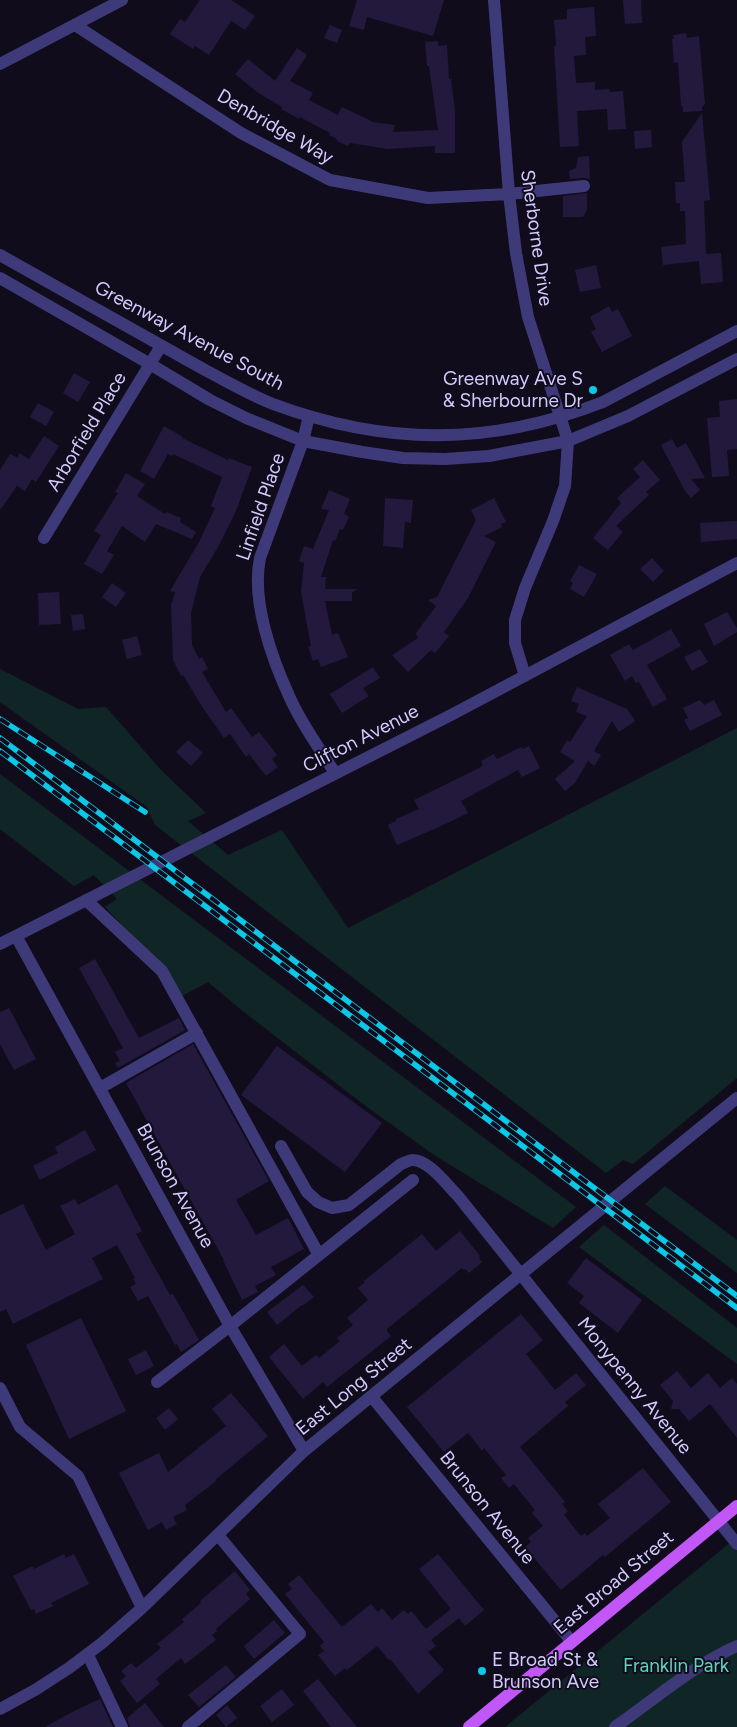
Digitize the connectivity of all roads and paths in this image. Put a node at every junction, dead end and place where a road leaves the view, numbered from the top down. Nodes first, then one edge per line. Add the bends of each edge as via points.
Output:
1 (122, 0) edge
2 (494, 0) edge
3 (75, 25) junction
4 (0, 64) edge
5 (584, 186) dead end
6 (508, 194) junction
7 (0, 255) edge
8 (0, 278) edge
9 (737, 331) edge
10 (161, 346) junction
11 (737, 359) edge
12 (150, 364) junction
13 (309, 416) junction
14 (560, 417) junction
15 (303, 441) junction
16 (568, 441) junction
17 (44, 538) dead end
18 (737, 563) edge
19 (524, 676) junction
20 (335, 773) junction
21 (86, 900) junction
22 (16, 936) junction
23 (0, 944) edge
24 (197, 1034) junction
25 (100, 1088) junction
26 (737, 1098) edge
27 (281, 1146) dead end
28 (289, 1161) junction
29 (273, 1170) junction
30 (413, 1180) dead end
31 (319, 1255) junction
32 (521, 1275) junction
33 (230, 1326) junction
34 (157, 1382) dead end
35 (0, 1388) edge
36 (372, 1397) junction
37 (304, 1451) junction
38 (737, 1506) edge
39 (718, 1521) junction
40 (218, 1535) junction
41 (737, 1544) edge
42 (142, 1608) junction
43 (572, 1642) junction
44 (737, 1646) edge
45 (88, 1654) junction
46 (0, 1709) edge
47 (122, 1727) edge
48 (188, 1727) edge
49 (469, 1727) edge
50 (614, 1727) edge

1 - 3 street
2 - 6 street, Sherborne Drive
3 - 4 street
3 - 6 street, Denbridge Way via 241,133 330,180 428,198
5 - 6 street, Denbridge Way
6 - 14 street, Sherborne Drive via 528,316
7 - 10 street, Greenway Avenue South
8 - 12 street
9 - 14 street, Greenway Avenue South via 602,402
10 - 12 street, Arborfield Place
10 - 13 street, Greenway Avenue South via 240,389
11 - 16 street via 628,416
12 - 15 street via 224,408
12 - 17 street, Arborfield Place
13 - 14 street, Greenway Avenue South via 368,430 444,436 479,434
13 - 15 street, Linfield Place
14 - 16 street, Sherborne Drive
15 - 16 street via 403,458 445,459 489,456
15 - 20 street, Linfield Place via 260,558 258,593 269,642 290,698
16 - 19 street, Sherborne Drive via 565,486 515,620 515,643
18 - 19 street, Clifton Avenue
19 - 20 street, Clifton Avenue
20 - 21 street, Clifton Avenue
21 - 22 street, Clifton Avenue
21 - 24 street via 162,971
22 - 23 street, Clifton Avenue
22 - 25 street, Brunson Avenue
24 - 25 street
24 - 29 street
25 - 33 street, Brunson Avenue
26 - 32 street, East Long Street
27 - 28 street
28 - 29 street
28 - 32 street, Monypenny Avenue via 307,1192 332,1208 349,1204 401,1164 411,1159 422,1161 458,1196
29 - 31 street
30 - 31 street
31 - 33 street
32 - 36 street, East Long Street
32 - 39 street, Monypenny Avenue
33 - 34 street
33 - 37 street, Brunson Avenue
35 - 42 street via 20,1427 78,1476
36 - 37 street, East Long Street
36 - 43 street, Brunson Avenue
37 - 40 street, East Long Street
38 - 39 main road, East Broad Street
39 - 41 street, Monypenny Avenue
39 - 43 main road, East Broad Street
40 - 42 street, East Long Street
40 - 48 street via 300,1634
42 - 45 street, East Long Street
43 - 49 main road, East Broad Street
44 - 50 street via 688,1673
45 - 46 street, East Long Street
45 - 47 street

